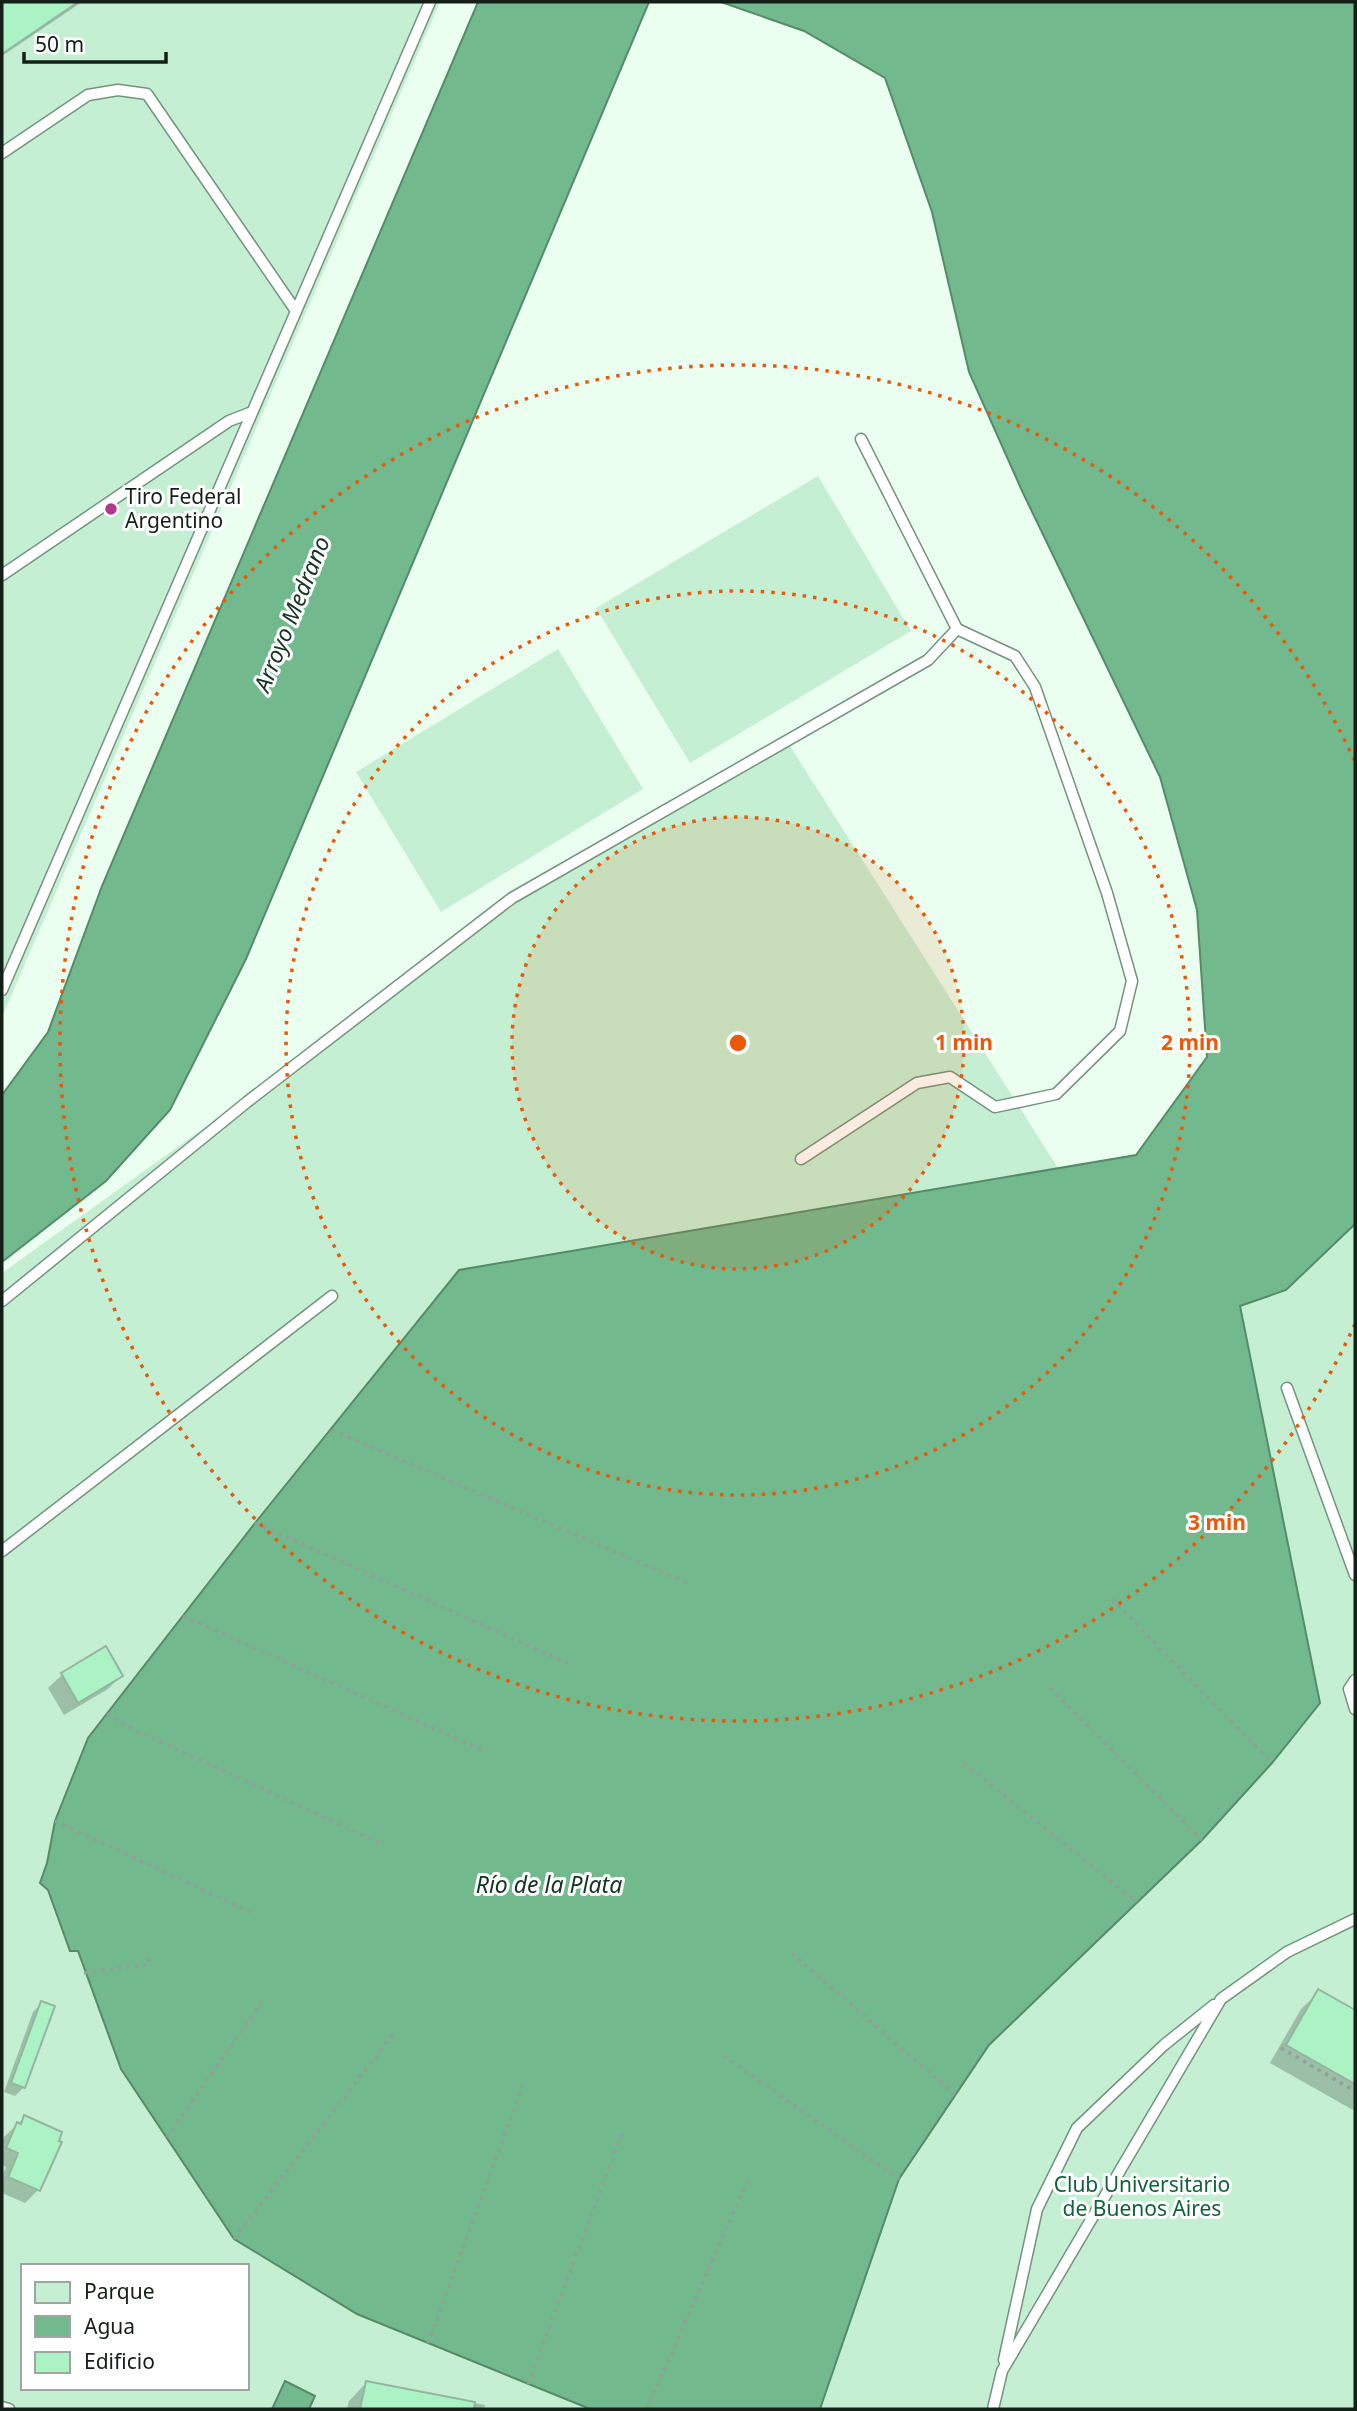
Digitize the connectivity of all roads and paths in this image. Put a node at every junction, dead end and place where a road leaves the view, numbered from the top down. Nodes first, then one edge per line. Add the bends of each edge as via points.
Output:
1 (430, 2) edge
2 (2, 153) edge
3 (296, 311) junction
4 (252, 412) junction
5 (861, 439) dead end
6 (2, 575) edge
7 (957, 629) junction
8 (2, 990) edge
9 (801, 1159) dead end
10 (331, 1296) dead end
11 (2, 1301) edge
12 (1287, 1388) dead end
13 (332, 1430) dead end
14 (255, 1523) dead end
15 (2, 1551) edge
16 (1355, 1575) edge
17 (687, 1583) dead end
18 (1112, 1599) dead end
19 (183, 1616) dead end
20 (572, 1665) dead end
21 (1355, 1680) edge
22 (1050, 1688) dead end
23 (1355, 1709) edge
24 (107, 1714) dead end
25 (484, 1751) dead end
26 (964, 1763) dead end
27 (1272, 1763) dead end
28 (54, 1822) dead end
29 (1202, 1840) dead end
30 (384, 1845) dead end
31 (1137, 1902) dead end
32 (253, 1913) dead end
33 (1355, 1919) edge
34 (148, 1953) dead end
35 (792, 1953) dead end
36 (85, 1973) dead end
37 (264, 1999) dead end
38 (1221, 1999) junction
39 (394, 2033) dead end
40 (1281, 2048) dead end
41 (724, 2056) dead end
42 (523, 2084) dead end
43 (1355, 2091) edge
44 (956, 2095) dead end
45 (622, 2134) dead end
46 (167, 2137) dead end
47 (899, 2179) dead end
48 (748, 2180) dead end
49 (234, 2239) dead end
50 (428, 2343) dead end
51 (1002, 2371) junction
52 (528, 2384) dead end
53 (2, 2407) edge
54 (9, 2409) edge
55 (648, 2409) edge
56 (993, 2409) edge

1 - 3 lane
2 - 3 lane via 88,96 118,90 147,94
3 - 4 lane
4 - 6 lane via 229,421
4 - 8 lane
5 - 7 lane
7 - 9 lane via 1015,656 1035,687 1107,893 1132,981 1120,1031 1056,1094 995,1107 950,1077 917,1083
7 - 11 lane via 928,660 512,898 247,1102
10 - 15 lane
12 - 16 lane
13 - 17 path
14 - 20 path
18 - 27 path
19 - 25 path
21 - 23 lane via 1349,1689
22 - 29 path
24 - 30 path
26 - 31 path
28 - 32 path
33 - 38 lane via 1287,1952
34 - 36 path via 149,1964
35 - 44 path
37 - 46 path
38 - 51 lane
38 - 51 lane via 1164,2045 1077,2128 1037,2209
39 - 49 path
40 - 43 path
41 - 47 path
42 - 50 path
45 - 52 path
48 - 55 path
51 - 56 lane
53 - 54 lane

